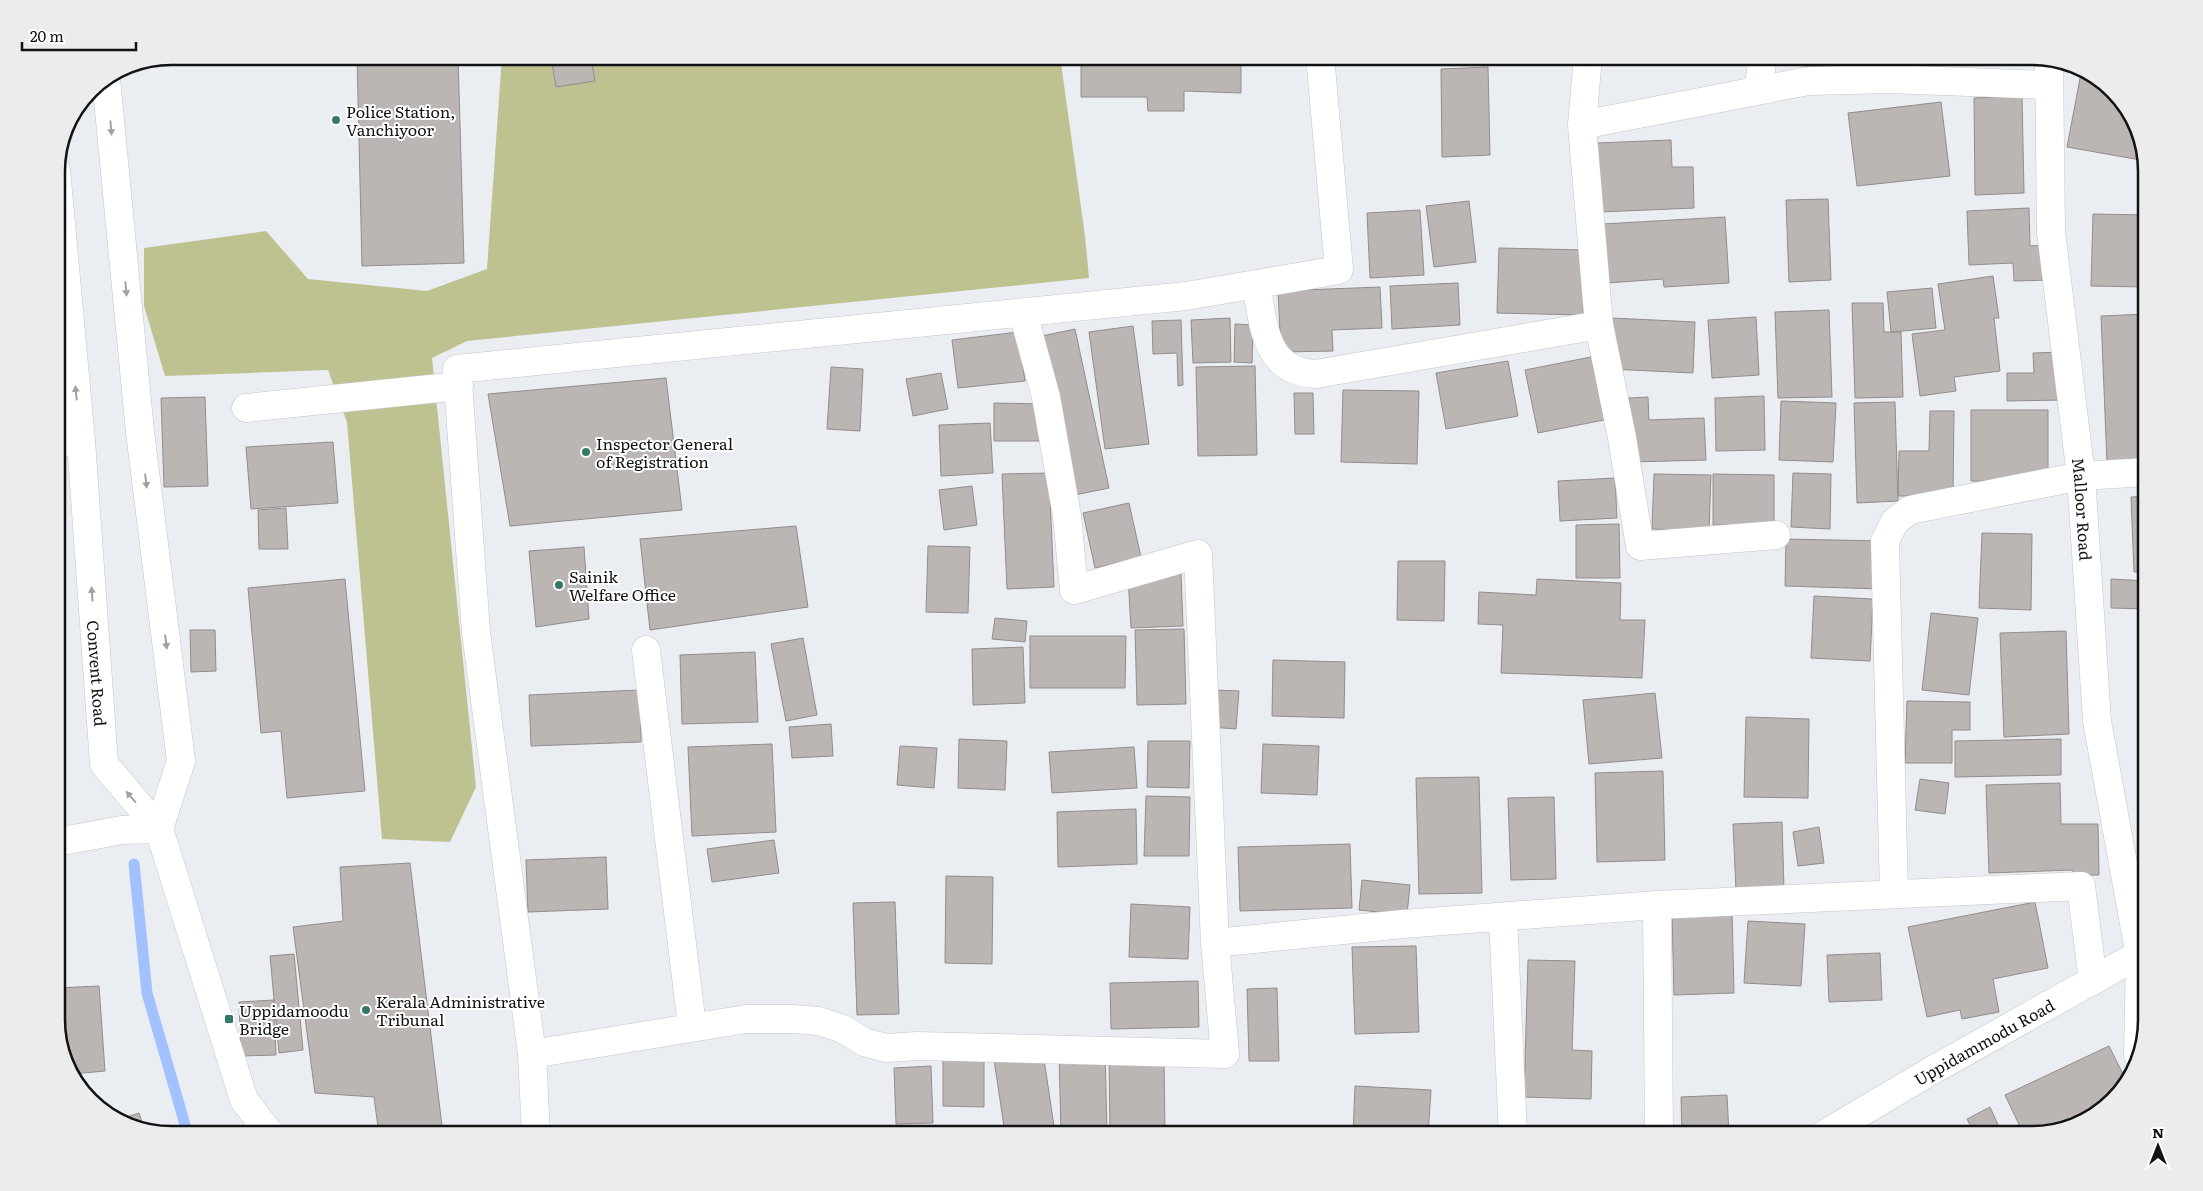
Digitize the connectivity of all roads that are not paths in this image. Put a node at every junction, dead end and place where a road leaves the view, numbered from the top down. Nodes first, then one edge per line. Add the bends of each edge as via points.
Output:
1 (1321, 65) edge
2 (1587, 65) edge
3 (1762, 65) edge
4 (2049, 73) edge
5 (107, 87) edge
6 (1758, 91) junction
7 (1582, 125) junction
8 (1256, 284) junction
9 (1024, 313) junction
10 (1599, 325) junction
11 (65, 364) edge
12 (459, 386) junction
13 (246, 408) dead end
14 (69, 442) edge
15 (2138, 473) edge
16 (2081, 476) junction
17 (1776, 536) dead end
18 (646, 650) dead end
19 (159, 829) junction
20 (65, 840) edge
21 (1894, 894) junction
22 (1657, 905) junction
23 (1503, 917) junction
24 (2138, 928) edge
25 (1214, 943) junction
26 (2138, 956) edge
27 (2093, 982) junction
28 (692, 1026) junction
29 (532, 1054) junction
30 (264, 1126) edge
31 (536, 1126) edge
32 (1513, 1126) edge
33 (1659, 1126) edge
34 (1850, 1126) edge

1 - 8 street via 1338,270
2 - 7 street
3 - 6 street
4 - 6 street via 1808,81
4 - 16 street, Malloor Road via 2051,232
5 -> 19 street via 140,432 180,761
6 - 7 street
7 - 10 street
8 - 9 street via 1186,296
8 - 10 street via 1269,343 1287,368 1301,374
9 - 12 street via 457,369
9 - 25 street via 1046,397 1067,516 1074,590 1198,554
10 - 17 street via 1640,546
14 -> 11 street, Convent Road
12 - 13 street
12 - 29 street via 476,632
19 -> 14 street, Convent Road via 104,764
15 - 16 street
16 - 21 street via 1910,510 1895,521 1885,541
16 - 24 street, Malloor Road via 2097,721
18 - 28 street
19 - 20 street via 122,830
19 - 30 street, Convent Road via 244,1100
21 - 22 street
21 - 27 street via 2081,886
22 - 23 street
22 - 33 street
23 - 25 street
23 - 32 street
25 - 28 street via 1224,1054 918,1046 886,1048 864,1042 819,1021 794,1019 746,1019
26 - 27 street, Uppidammodu Road
27 - 34 street, Uppidammodu Road via 1931,1071
28 - 29 street
29 - 31 street

